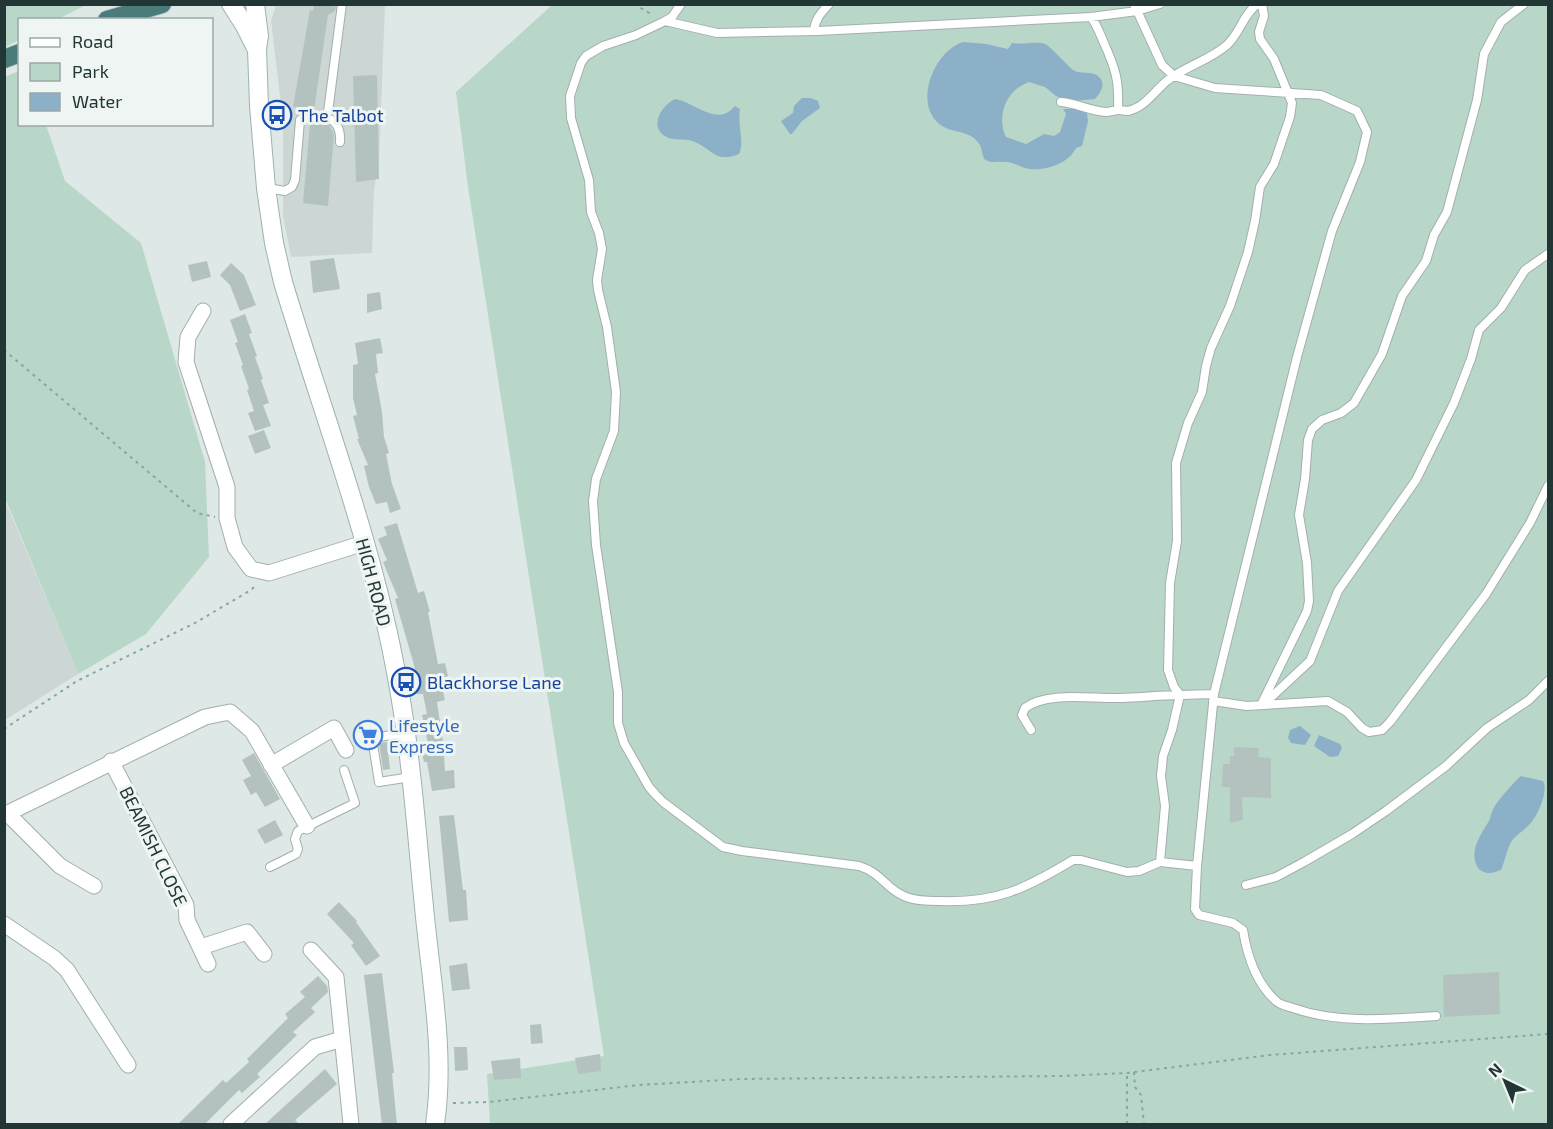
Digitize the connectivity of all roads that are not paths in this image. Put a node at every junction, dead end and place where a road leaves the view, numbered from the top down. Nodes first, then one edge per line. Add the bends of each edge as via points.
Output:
1 (138, 4) edge
2 (162, 4) edge
3 (231, 4) edge
4 (255, 4) edge
5 (342, 4) edge
6 (681, 4) edge
7 (829, 4) edge
8 (1160, 4) edge
9 (1257, 4) edge
10 (1262, 4) edge
11 (1524, 4) edge
12 (1136, 8) edge
13 (113, 17) edge
14 (1091, 17) junction
15 (665, 21) junction
16 (814, 31) junction
17 (257, 49) junction
18 (1174, 76) junction
19 (1289, 93) junction
20 (1061, 102) dead end
21 (1118, 110) junction
22 (322, 117) junction
23 (340, 142) dead end
24 (266, 188) junction
25 (1548, 254) edge
26 (203, 310) dead end
27 (1548, 486) edge
28 (364, 543) junction
29 (1548, 681) edge
30 (1180, 695) junction
31 (1213, 697) junction
32 (1261, 705) junction
33 (1031, 730) dead end
34 (406, 733) junction
35 (346, 750) dead end
36 (111, 761) junction
37 (271, 765) junction
38 (344, 770) dead end
39 (411, 777) junction
40 (6, 814) edge
41 (307, 826) junction
42 (1160, 862) junction
43 (1197, 866) junction
44 (270, 867) dead end
45 (1246, 885) dead end
46 (94, 886) dead end
47 (4, 924) edge
48 (201, 947) junction
49 (311, 950) dead end
50 (264, 954) dead end
51 (208, 964) dead end
52 (1436, 1016) dead end
53 (342, 1039) junction
54 (128, 1065) dead end
55 (435, 1124) edge
56 (231, 1125) edge
57 (351, 1125) edge

1 - 13 highway
2 - 13 highway
3 - 17 main road, HIGH ROAD
4 - 17 main road, HIGH ROAD
5 - 22 lane via 328,112
6 - 15 lane
7 - 16 lane via 818,17
8 - 12 lane
9 - 18 lane via 1220,51
10 - 19 lane via 1260,39 1274,58
11 - 32 lane via 1501,22 1484,54 1477,100 1447,212 1426,261 1402,296 1382,354 1354,403 1312,429 1299,515 1309,601
12 - 14 lane
12 - 18 lane via 1162,65
14 - 16 lane
14 - 21 lane via 1116,69
15 - 16 lane via 717,33
15 - 42 lane via 586,56 572,86 569,107 590,180 591,212 602,249 597,280 616,392 614,431 594,490 596,545 618,692 618,723 624,743 649,787 723,847 859,866 870,869 897,892 914,899 978,901 1003,896 1024,889 1073,860 1127,872
17 - 24 main road, HIGH ROAD
18 - 19 lane via 1215,88
18 - 21 lane via 1140,106
19 - 30 lane via 1290,117 1274,164 1260,187 1248,252 1211,348 1202,392 1176,463 1177,541 1170,583 1168,670
19 - 31 lane via 1321,95 1357,111 1367,132 1360,162 1332,231 1296,357
20 - 21 lane via 1105,112
22 - 23 lane via 336,124
22 - 24 lane via 305,116 300,120 292,187 285,191
24 - 28 main road, HIGH ROAD via 283,282
25 - 32 lane via 1525,270 1501,308 1479,330 1454,403 1416,480 1338,591 1310,662
26 - 28 street via 188,337 186,362 226,487 235,547 251,569 269,573
27 - 32 lane via 1486,594 1382,730 1369,732 1328,701
28 - 34 main road, HIGH ROAD via 399,683
29 - 45 lane via 1378,817 1286,872
30 - 31 lane
30 - 33 lane via 1040,700 1025,708 1022,715
30 - 42 lane via 1162,762 1165,806
31 - 32 lane via 1247,706
31 - 43 lane
34 - 39 main road, HIGH ROAD
34 - 39 lane via 372,738 379,782
35 - 37 street via 334,728
36 - 37 street via 205,717 230,712 252,731
36 - 40 street
36 - 48 street, BEAMISH CLOSE via 186,905 187,921
37 - 41 street
38 - 41 lane via 355,803
39 - 55 main road, HIGH ROAD via 439,1054
40 - 46 street via 60,866
41 - 44 lane via 295,836 296,854
42 - 43 lane
43 - 52 lane via 1195,909 1199,915 1233,923 1243,930 1259,980 1277,1002 1333,1017
47 - 54 street via 68,970
48 - 50 street via 247,932
48 - 51 street, BEAMISH CLOSE
49 - 53 street via 336,977
53 - 56 street via 315,1047
53 - 57 street

